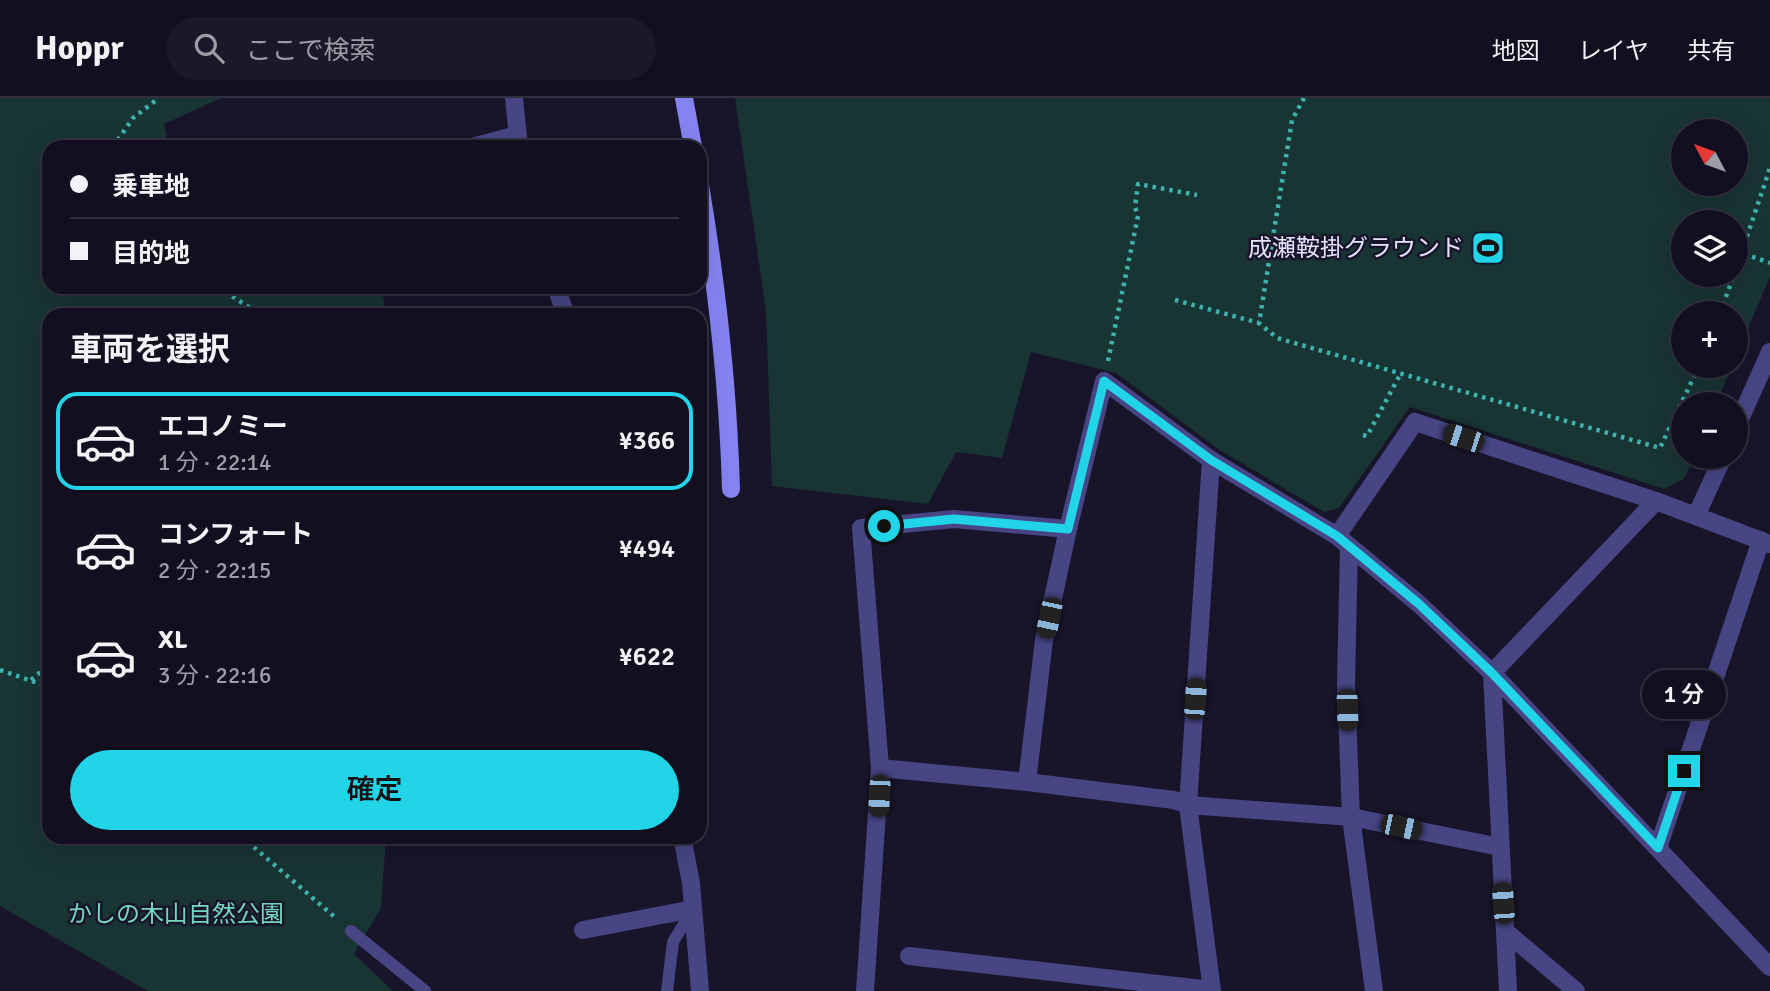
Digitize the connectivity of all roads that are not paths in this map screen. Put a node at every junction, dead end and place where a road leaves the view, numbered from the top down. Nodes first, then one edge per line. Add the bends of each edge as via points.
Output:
1 (514, 98) edge
2 (684, 98) edge
3 (518, 140) edge
4 (692, 140) edge
5 (707, 233) edge
6 (1770, 352) edge
7 (1748, 401) edge
8 (1211, 460) junction
9 (1718, 469) edge
10 (731, 489) dead end
11 (1656, 501) junction
12 (1696, 516) junction
13 (1068, 529) junction
14 (1343, 541) junction
15 (1765, 542) edge
16 (1492, 673) junction
17 (880, 768) junction
18 (1027, 782) junction
19 (1188, 805) junction
20 (1351, 817) junction
21 (683, 844) edge
22 (1500, 847) junction
23 (1658, 848) junction
24 (693, 909) junction
25 (583, 930) dead end
26 (351, 931) road end
27 (1505, 931) junction
28 (909, 956) dead end
29 (1770, 967) edge
30 (425, 991) edge
31 (667, 991) edge
32 (700, 991) edge
33 (865, 991) edge
34 (1212, 991) edge
35 (1374, 991) edge
36 (1508, 991) edge
37 (1576, 991) edge

1 - 3 street
2 - 4 street
5 - 10 street via 721,329
6 - 7 street
8 - 13 street via 1104,381
8 - 14 street
8 - 19 street
9 - 12 street
11 - 12 street
11 - 14 street via 1415,422
11 - 16 street
12 - 15 street
13 - 17 street via 954,519 861,528
13 - 18 street via 1044,640
14 - 16 street
14 - 20 street
15 - 23 street
16 - 22 street
16 - 23 street
17 - 18 street
17 - 33 street
18 - 19 street
19 - 20 street
19 - 34 street
20 - 22 street
20 - 35 street
21 - 24 street
22 - 27 street
23 - 29 street
24 - 25 street
24 - 31 lane via 673,942
24 - 32 street
26 - 30 lane
27 - 36 street
27 - 37 street
28 - 34 street

